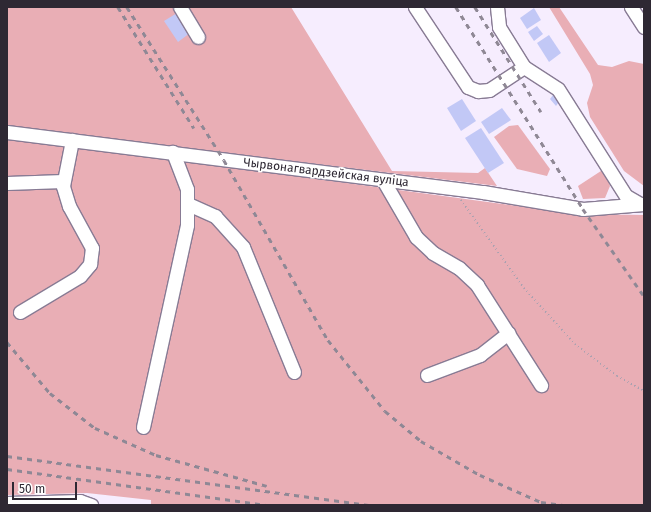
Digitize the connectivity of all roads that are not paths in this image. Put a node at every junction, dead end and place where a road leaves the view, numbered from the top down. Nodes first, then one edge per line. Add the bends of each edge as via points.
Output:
1 (180, 7) edge
2 (415, 7) edge
3 (497, 7) edge
4 (631, 7) edge
5 (644, 27) edge
6 (198, 37) dead end
7 (524, 67) junction
8 (7, 132) edge
9 (72, 140) junction
10 (173, 152) junction
11 (382, 180) junction
12 (63, 181) junction
13 (7, 183) edge
14 (188, 204) junction
15 (642, 204) edge
16 (20, 312) dead end
17 (508, 333) junction
18 (294, 372) dead end
19 (428, 375) dead end
20 (541, 385) dead end
21 (143, 427) dead end
22 (7, 503) edge
23 (38, 504) edge
24 (91, 505) edge

1 - 6 street
2 - 7 street via 465,84 473,90 484,92 494,88
3 - 7 street via 498,27
4 - 5 street
7 - 15 street via 563,94 626,196
8 - 9 street, Чырвонагвардзейская вуліца
9 - 10 street, Чырвонагвардзейская вуліца
9 - 12 street
10 - 11 street, Чырвонагвардзейская вуліца
10 - 14 street via 184,179
11 - 15 street, Чырвонагвардзейская вуліца via 582,209
11 - 17 street via 416,237 469,276
12 - 13 street
12 - 16 street via 67,201 92,248 90,264 80,276
14 - 18 street via 215,216 243,247
14 - 21 street via 183,243
17 - 19 street via 480,355
17 - 20 street
22 - 23 street
23 - 24 street via 80,501

